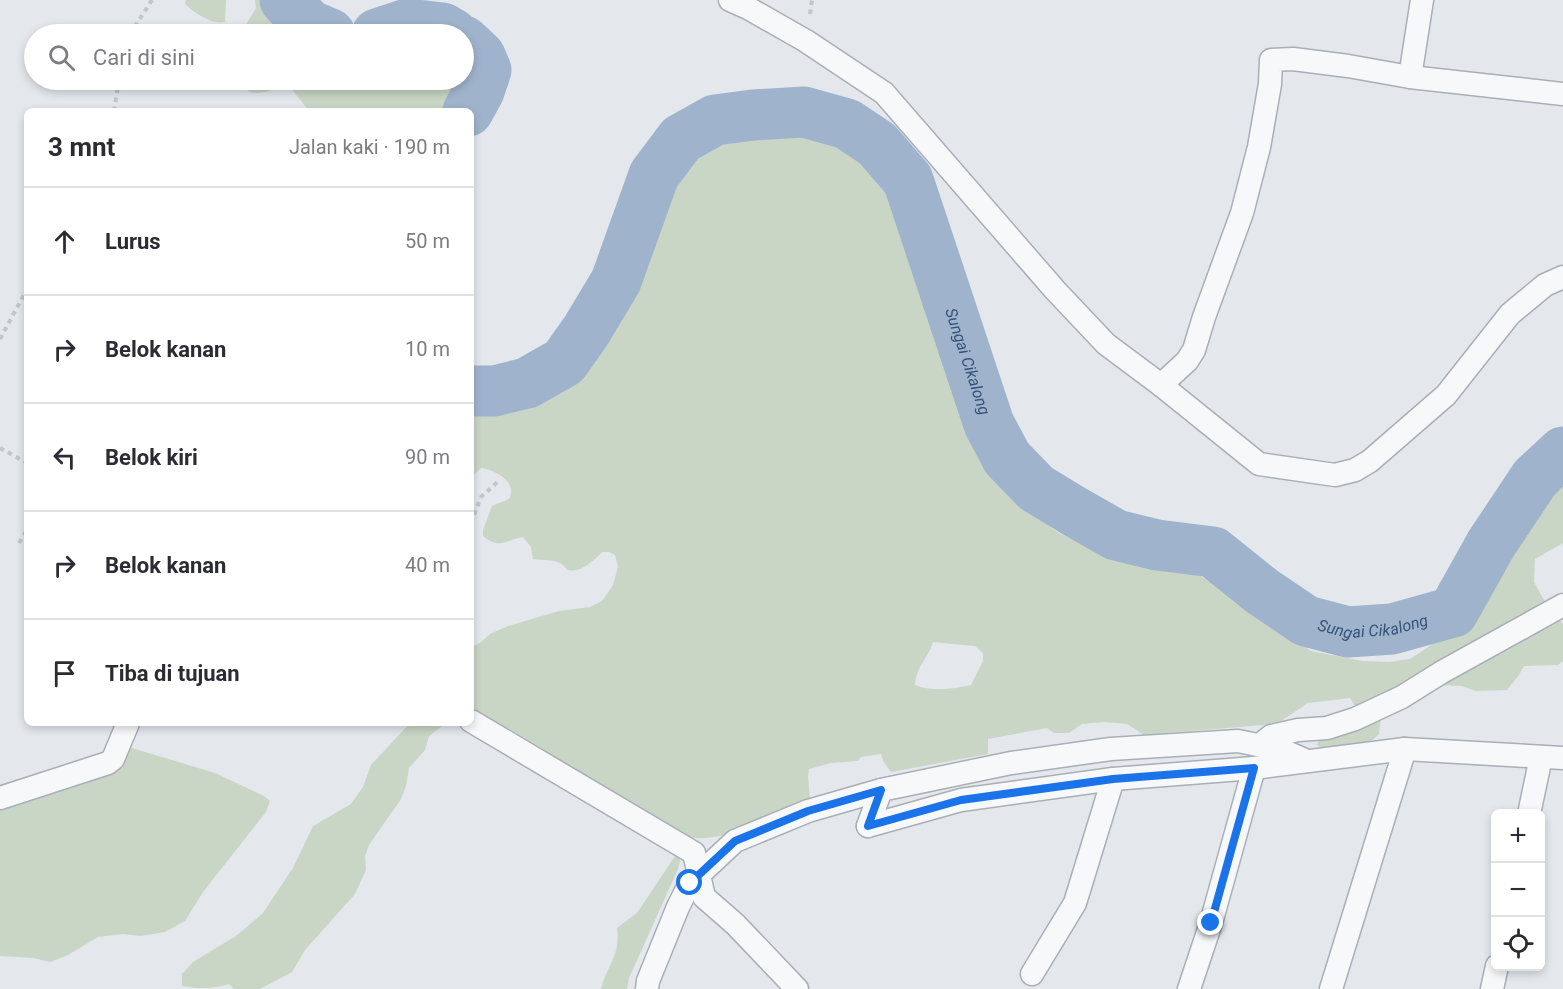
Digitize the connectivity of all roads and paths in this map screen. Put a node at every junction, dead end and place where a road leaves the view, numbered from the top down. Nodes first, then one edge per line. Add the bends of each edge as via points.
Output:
1 (152, 0) edge
2 (730, 0) edge
3 (1422, 0) edge
4 (136, 24) edge
5 (1410, 76) junction
6 (117, 90) edge
7 (1563, 94) edge
8 (114, 108) edge
9 (1563, 277) edge
10 (24, 295) edge
11 (0, 339) edge
12 (1161, 385) junction
13 (0, 448) edge
14 (24, 461) edge
15 (500, 480) dead end
16 (474, 515) edge
17 (24, 535) edge
18 (19, 543) dead end
19 (1563, 605) edge
20 (474, 724) edge
21 (127, 726) edge
22 (1261, 744) junction
23 (1405, 749) junction
24 (1552, 758) edge
25 (1306, 760) junction
26 (1254, 768) junction
27 (1113, 779) junction
28 (881, 790) junction
29 (0, 798) edge
30 (1531, 809) edge
31 (698, 875) junction
32 (1496, 971) edge
33 (1032, 974) dead end
34 (647, 989) edge
35 (797, 989) edge
36 (1189, 989) edge
37 (1331, 989) edge
38 (1492, 989) edge

1 - 4 path
2 - 12 street via 806,41 884,93 1106,344
3 - 5 street
5 - 7 street
5 - 12 street via 1304,60 1271,60 1259,147 1242,213 1194,350
6 - 8 path
9 - 12 street via 1545,285 1509,314 1446,395 1355,470 1335,475 1259,464
10 - 11 path
13 - 14 path
15 - 16 path via 481,497
17 - 18 path
19 - 22 street via 1355,719 1327,728 1271,736
20 - 31 street via 694,853
21 - 29 street via 108,763
22 - 25 street
22 - 28 street via 1238,741 1111,749 1011,763
23 - 24 street
23 - 25 street
23 - 37 street
24 - 30 street
25 - 26 street
26 - 27 street
26 - 36 street
27 - 28 street via 961,800 868,826
27 - 33 street via 1075,903
28 - 31 street via 808,811 735,841
31 - 34 street via 678,907
31 - 35 street via 705,897
32 - 38 street

